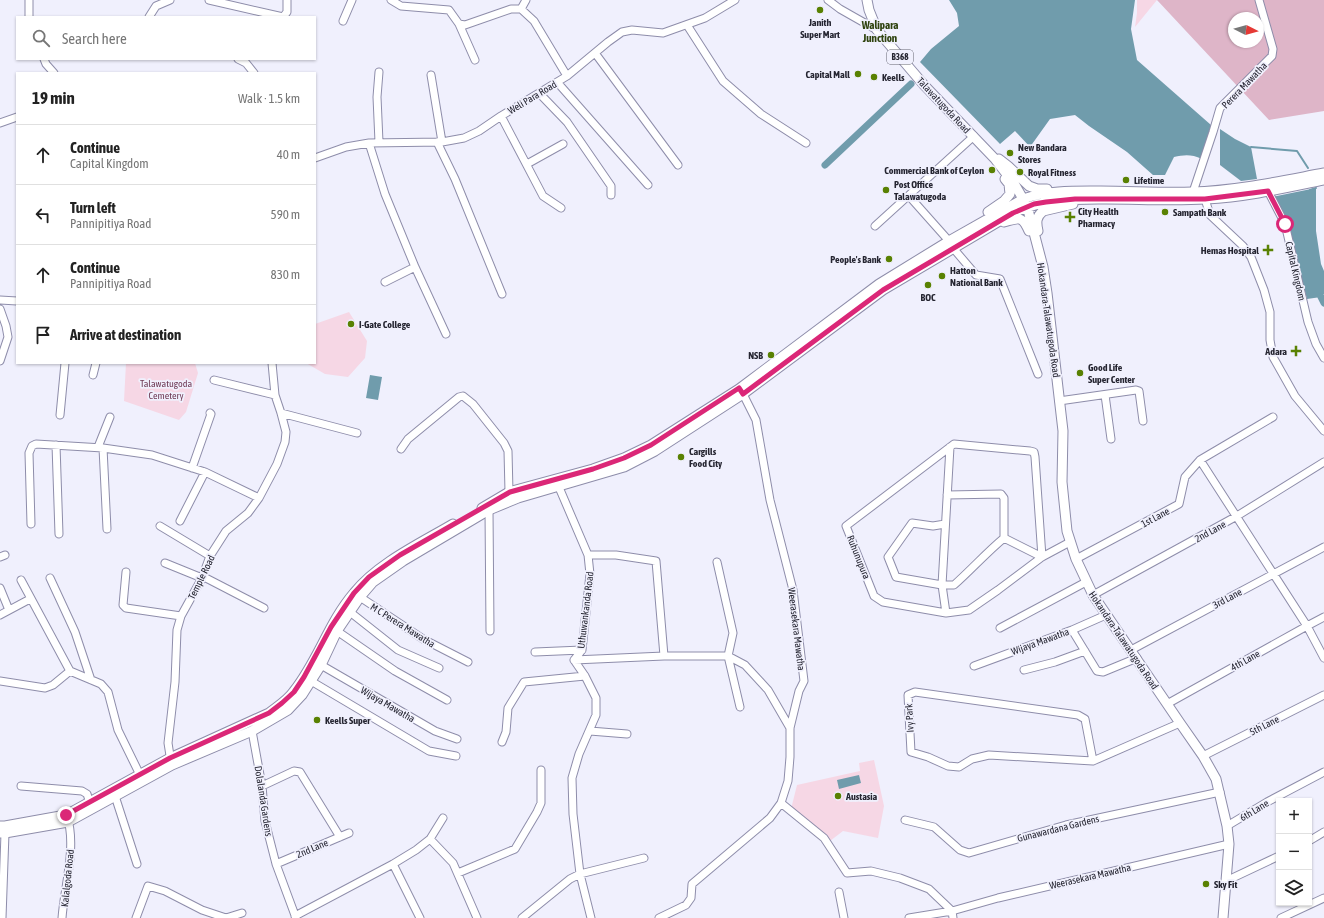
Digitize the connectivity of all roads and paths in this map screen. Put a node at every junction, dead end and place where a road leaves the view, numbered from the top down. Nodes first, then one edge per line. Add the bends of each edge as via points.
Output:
1 (29, 0) edge
2 (150, 0) edge
3 (170, 0) edge
4 (209, 0) edge
5 (287, 0) edge
6 (352, 0) edge
7 (391, 0) edge
8 (526, 0) edge
9 (734, 0) edge
10 (828, 0) edge
11 (867, 0) edge
12 (1259, 0) edge
13 (156, 6) junction
14 (521, 9) junction
15 (29, 16) edge
16 (150, 16) edge
17 (343, 21) dead end
18 (459, 24) junction
19 (687, 25) junction
20 (878, 30) junction
21 (595, 53) junction
22 (44, 60) edge
23 (240, 60) edge
24 (475, 60) dead end
25 (53, 72) edge
26 (253, 72) edge
27 (379, 72) dead end
28 (431, 75) dead end
29 (567, 76) junction
30 (557, 82) junction
31 (539, 93) junction
32 (501, 116) junction
33 (16, 117) edge
34 (0, 123) edge
35 (974, 136) junction
36 (380, 142) junction
37 (439, 142) junction
38 (369, 143) junction
39 (806, 143) dead end
40 (563, 144) dead end
41 (988, 151) junction
42 (316, 158) edge
43 (527, 164) junction
44 (678, 165) dead end
45 (1324, 173) edge
46 (1324, 180) edge
47 (648, 185) dead end
48 (1267, 187) junction
49 (1068, 192) junction
50 (1192, 192) junction
51 (611, 195) dead end
52 (909, 196) junction
53 (1088, 199) junction
54 (1205, 199) junction
55 (1025, 203) junction
56 (561, 208) dead end
57 (874, 226) dead end
58 (988, 227) junction
59 (972, 228) junction
60 (951, 245) junction
61 (1039, 252) junction
62 (415, 267) junction
63 (385, 282) dead end
64 (502, 294) dead end
65 (0, 300) edge
66 (16, 301) edge
67 (0, 309) edge
68 (446, 334) dead end
69 (1324, 358) edge
70 (0, 361) edge
71 (65, 364) edge
72 (96, 364) edge
73 (272, 364) edge
74 (1038, 374) dead end
75 (93, 375) dead end
76 (214, 380) dead end
77 (741, 391) junction
78 (275, 395) junction
79 (1105, 395) junction
80 (1059, 401) junction
81 (210, 413) dead end
82 (282, 413) junction
83 (60, 415) dead end
84 (110, 417) dead end
85 (1273, 417) dead end
86 (1143, 421) dead end
87 (1324, 431) edge
88 (357, 433) dead end
89 (1111, 439) dead end
90 (56, 444) junction
91 (950, 447) junction
92 (101, 448) junction
93 (401, 450) dead end
94 (1200, 460) junction
95 (1324, 462) edge
96 (192, 468) junction
97 (205, 472) junction
98 (558, 486) junction
99 (510, 492) junction
100 (947, 495) junction
101 (260, 498) junction
102 (489, 510) junction
103 (1237, 516) junction
104 (180, 521) dead end
105 (30, 524) dead end
106 (945, 524) junction
107 (160, 526) dead end
108 (106, 529) dead end
109 (59, 534) dead end
110 (1004, 538) junction
111 (1070, 542) junction
112 (1324, 547) edge
113 (588, 555) junction
114 (210, 556) junction
115 (1042, 557) junction
116 (1076, 559) junction
117 (717, 562) dead end
118 (165, 563) dead end
119 (126, 572) dead end
120 (1273, 574) junction
121 (202, 577) junction
122 (50, 578) dead end
123 (21, 580) dead end
124 (1086, 582) junction
125 (942, 585) junction
126 (0, 588) edge
127 (1093, 595) junction
128 (360, 597) junction
129 (30, 599) junction
130 (264, 608) dead end
131 (9, 610) junction
132 (350, 612) junction
133 (946, 613) junction
134 (0, 615) edge
135 (1106, 615) junction
136 (181, 616) junction
137 (1324, 617) edge
138 (1306, 626) junction
139 (1000, 628) dead end
140 (1072, 630) junction
141 (337, 631) junction
142 (490, 631) dead end
143 (582, 650) junction
144 (1131, 650) junction
145 (1085, 651) junction
146 (535, 652) dead end
147 (664, 656) junction
148 (728, 656) junction
149 (1137, 658) junction
150 (1324, 658) edge
151 (574, 660) junction
152 (468, 662) dead end
153 (321, 664) junction
154 (974, 666) dead end
155 (439, 668) dead end
156 (1024, 670) dead end
157 (70, 671) junction
158 (586, 676) junction
159 (91, 680) junction
160 (0, 681) edge
161 (311, 681) junction
162 (1324, 695) edge
163 (448, 700) dead end
164 (1167, 704) junction
165 (740, 707) dead end
166 (1180, 723) junction
167 (790, 728) junction
168 (252, 731) junction
169 (590, 731) junction
170 (627, 734) dead end
171 (457, 739) dead end
172 (502, 742) dead end
173 (456, 756) dead end
174 (1204, 756) junction
175 (1093, 761) junction
176 (171, 762) junction
177 (540, 770) dead end
178 (1324, 772) edge
179 (141, 778) junction
180 (21, 786) dead end
181 (262, 786) junction
182 (1220, 792) junction
183 (115, 796) junction
184 (90, 803) junction
185 (781, 803) junction
186 (67, 818) junction
187 (443, 818) dead end
188 (905, 820) dead end
189 (1227, 826) junction
190 (2, 831) edge
191 (1324, 832) edge
192 (349, 833) dead end
193 (340, 837) junction
194 (430, 839) junction
195 (1312, 840) edge
196 (1229, 844) junction
197 (1276, 857) edge
198 (644, 858) dead end
199 (137, 864) dead end
200 (276, 864) junction
201 (393, 864) junction
202 (458, 873) junction
203 (580, 874) junction
204 (1226, 881) junction
205 (839, 892) dead end
206 (1324, 898) edge
207 (242, 913) dead end
208 (952, 914) edge
209 (296, 917) edge
210 (2, 918) edge
211 (62, 918) edge
212 (136, 918) edge
213 (226, 918) edge
214 (420, 918) edge
215 (477, 918) edge
216 (522, 918) edge
217 (591, 918) edge
218 (659, 918) edge
219 (844, 918) edge
220 (909, 918) edge
221 (1223, 918) edge
222 (1281, 918) edge

1 - 15 street
2 - 13 street
3 - 13 street
4 - 5 street via 284,16 287,12
6 - 17 street
7 - 18 street via 401,6 449,10
8 - 14 street
9 - 19 street, Weli Para Road via 705,18
10 - 20 street
11 - 20 main road, Talawatugoda Road / B368
12 - 50 street, Perera Mawatha via 1273,49 1272,56 1220,108
13 - 16 street
14 - 18 street via 511,9 465,25
14 - 29 street via 534,21
18 - 24 street
19 - 21 street, Weli Para Road via 663,33 632,30 622,32
19 - 39 street via 723,81 761,114
20 - 35 main road, Talawatugoda Road / B368 via 924,85
21 - 29 street, Weli Para Road
21 - 44 street
22 - 25 street
23 - 26 street
27 - 36 street via 377,97
28 - 37 street
29 - 30 street, Weli Para Road
30 - 31 street, Weli Para Road
30 - 47 street
31 - 32 street, Weli Para Road
31 - 51 street via 567,122 612,186
32 - 37 street, Weli Para Road via 464,138
32 - 43 street
33 - 34 street
35 - 41 main road, Talawatugoda Road / B368
35 - 52 street
36 - 37 street, Weli Para Road
36 - 38 street, Weli Para Road
37 - 64 street
38 - 42 street, Weli Para Road via 346,147
38 - 62 street via 385,194
40 - 43 street
41 - 49 main road via 1029,186
41 - 55 main road, Talawatugoda Road / B368
41 - 59 main road via 1008,184 1010,194
43 - 56 street via 543,196
45 - 48 main road
46 - 48 main road
48 - 50 main road
48 - 54 main road
48 - 69 street, Capital Kingdom via 1285,224 1308,322
49 - 50 main road
49 - 55 main road via 1035,195
52 - 57 street
52 - 60 street
53 - 54 main road
53 - 55 main road
53 - 61 main road via 1046,209 1039,214
54 - 87 street via 1210,215 1251,257 1270,312 1273,357 1295,396
55 - 58 main road
55 - 59 main road
55 - 61 main road, Hokandara-Talawatugoda Road
58 - 60 main road
58 - 61 main road via 1022,218
59 - 60 main road
60 - 74 street via 976,275 1000,279
60 - 77 main road via 879,284
61 - 80 main road, Hokandara-Talawatugoda Road via 1046,288
62 - 63 street
62 - 68 street
65 - 66 street
67 - 70 street via 8,337
71 - 83 street
72 - 75 street
73 - 78 street, Temple Road
76 - 78 street
77 - 98 main road via 655,451 624,467
77 - 99 main road via 651,445 624,458
77 - 167 street, Weerasekara Mawatha via 756,420 770,500 794,590 804,681
78 - 82 street, Temple Road
79 - 80 street
79 - 86 street via 1138,391
79 - 89 street
80 - 111 main road, Hokandara-Talawatugoda Road via 1064,431 1062,482
81 - 96 street
82 - 88 street
82 - 101 street, Temple Road via 286,432 285,442
84 - 92 street
85 - 94 street, 1st Lane
90 - 92 street
90 - 105 street via 36,444 29,453
90 - 109 street
91 - 100 street
91 - 115 street via 954,444 1034,452
91 - 133 street, Ruhunupura via 846,526 874,596 883,602
92 - 96 street via 152,455
92 - 108 street
93 - 99 street via 408,439 463,396 473,404 508,451
94 - 103 street
94 - 116 street, 1st Lane via 1185,477 1179,504
95 - 103 street, 2nd Lane
96 - 97 street
97 - 101 street
97 - 104 street
98 - 102 main road
98 - 113 street, Uthuwankanda Road
99 - 176 main road via 400,555 369,577 354,593 331,627 294,692 282,703 269,713
100 - 106 street
100 - 110 street via 1001,494 1004,498
101 - 114 street, Temple Road via 248,513 226,531
102 - 128 main road via 404,561 373,582
102 - 142 street
103 - 120 street
103 - 127 street, 2nd Lane
106 - 125 street
106 - 125 street via 933,526 912,523 888,557 896,577
107 - 114 street
110 - 115 street
110 - 125 street via 954,585
111 - 115 street, Ruhunupura
111 - 116 main road, Hokandara-Talawatugoda Road
112 - 120 street, 3rd Lane
113 - 143 street, Uthuwankanda Road via 590,574
113 - 147 street via 616,554 656,561
114 - 121 street, Temple Road
115 - 133 street, Ruhunupura via 968,610
116 - 124 main road, Hokandara-Talawatugoda Road
117 - 148 street via 733,632
118 - 121 street
119 - 136 street via 123,605 126,608
120 - 138 street
120 - 144 street, 3rd Lane
121 - 130 street
121 - 136 street, Temple Road
122 - 159 street via 75,632
123 - 129 street
124 - 127 main road, Hokandara-Talawatugoda Road
124 - 139 street
125 - 133 street
126 - 131 street
127 - 135 main road, Hokandara-Talawatugoda Road
128 - 132 main road
128 - 152 street, M C Perera Mawatha via 423,639
129 - 131 street
129 - 157 street
131 - 134 street
132 - 141 main road
132 - 155 street via 398,650
135 - 140 street, Wijaya Mawatha
135 - 144 main road, Hokandara-Talawatugoda Road
136 - 176 street, Temple Road via 168,743
137 - 138 street, 4th Lane
138 - 150 street
138 - 164 street, 4th Lane
140 - 145 street
140 - 154 street, Wijaya Mawatha
141 - 153 main road
141 - 163 street via 395,672
143 - 146 street
143 - 151 street, Uthuwankanda Road
144 - 149 main road, Hokandara-Talawatugoda Road
145 - 149 street via 1097,671 1103,672
145 - 156 street
147 - 148 street
147 - 151 street
148 - 165 street
148 - 167 street via 745,665 768,690
149 - 164 main road, Hokandara-Talawatugoda Road
151 - 158 street, Uthuwankanda Road
153 - 161 main road
153 - 171 street, Wijaya Mawatha via 435,731
157 - 159 street
157 - 160 street via 53,685 45,688
158 - 169 street, Uthuwankanda Road via 596,698 596,715
158 - 172 street via 524,682 508,708 506,732
159 - 179 street via 101,684 108,692 118,730
161 - 168 main road via 288,710
161 - 173 street via 429,751
162 - 174 street, 5th Lane
164 - 166 main road, Hokandara-Talawatugoda Road
166 - 174 main road, Hokandara-Talawatugoda Road
166 - 175 street, Ivy Park
167 - 185 street, Weerasekara Mawatha via 788,781
168 - 176 main road
168 - 181 street, Dolalanda Gardens
169 - 170 street
169 - 203 street, Uthuwankanda Road via 579,754 572,778
174 - 182 main road, Hokandara-Talawatugoda Road
175 - 175 street, Ivy Park via 1084,719 1078,714 915,692 908,695 911,752 948,766 958,767 972,759 989,755
176 - 179 main road
177 - 202 street via 541,803 515,849
178 - 189 street, 6th Lane
179 - 183 main road
179 - 184 main road
180 - 184 street via 82,791 87,794
181 - 193 street via 294,771 300,772
181 - 200 street, Dolalanda Gardens via 265,821
182 - 188 street, Gunawardana Gardens via 1066,825 969,852 960,850 934,828
182 - 189 main road, Hokandara-Talawatugoda Road
183 - 186 main road
183 - 199 street
184 - 186 main road
185 - 208 street via 824,838 847,873 870,871 929,888
185 - 218 street, Weerasekara Mawatha via 770,818 692,884 691,898 686,905
186 - 190 main road
186 - 211 street, Kalalgoda Road via 71,848
187 - 194 street
189 - 196 main road, Hokandara-Talawatugoda Road
190 - 210 street
191 - 195 street
192 - 193 street, 2nd Lane
193 - 200 street, 2nd Lane
194 - 201 street, Dolalanda Gardens
194 - 202 street via 453,863
196 - 204 main road, Hokandara-Talawatugoda Road
196 - 208 street, Weerasekara Mawatha via 998,898
197 - 204 street
198 - 203 street
200 - 209 street, Dolalanda Gardens
201 - 209 street, Dolalanda Gardens
201 - 214 street
202 - 215 street
203 - 216 street via 570,879
203 - 217 street, Uthuwankanda Road
204 - 221 main road, Hokandara-Talawatugoda Road
205 - 219 street
206 - 222 street
207 - 213 street
208 - 220 street, Weerasekara Mawatha
212 - 213 street via 148,886

